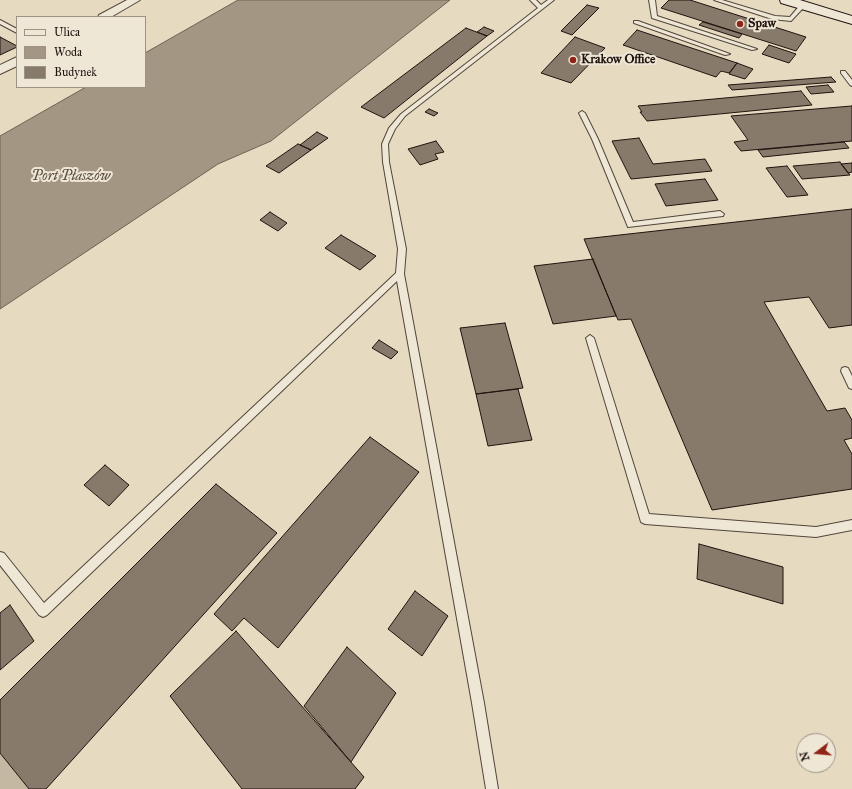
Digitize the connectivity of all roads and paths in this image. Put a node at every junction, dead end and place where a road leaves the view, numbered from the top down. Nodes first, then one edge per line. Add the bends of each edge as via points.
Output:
1 (135, 0) edge
2 (533, 0) edge
3 (551, 0) edge
4 (652, 0) edge
5 (717, 0) edge
6 (786, 0) edge
7 (808, 3) edge
8 (541, 8) junction
9 (852, 11) edge
10 (105, 16) edge
11 (852, 20) edge
12 (0, 22) edge
13 (636, 22) dead end
14 (16, 30) edge
15 (754, 49) dead end
16 (727, 54) dead end
17 (16, 62) edge
18 (0, 70) edge
19 (843, 72) dead end
20 (852, 84) edge
21 (582, 113) dead end
22 (720, 214) dead end
23 (400, 274) junction
24 (590, 338) dead end
25 (852, 374) edge
26 (852, 385) edge
27 (852, 525) edge
28 (0, 557) edge
29 (492, 789) edge

1 - 10 street
2 - 8 lane
3 - 8 lane
4 - 15 lane via 654,17
5 - 7 lane via 791,19
6 - 7 main road
7 - 9 main road
7 - 11 main road
8 - 23 lane via 403,115 392,128 385,144 402,249
12 - 14 lane
13 - 16 lane
17 - 18 street
19 - 20 lane
21 - 22 lane via 631,226
23 - 28 lane via 43,611
23 - 29 lane
24 - 27 lane via 645,519 816,532
25 - 26 lane via 845,371

